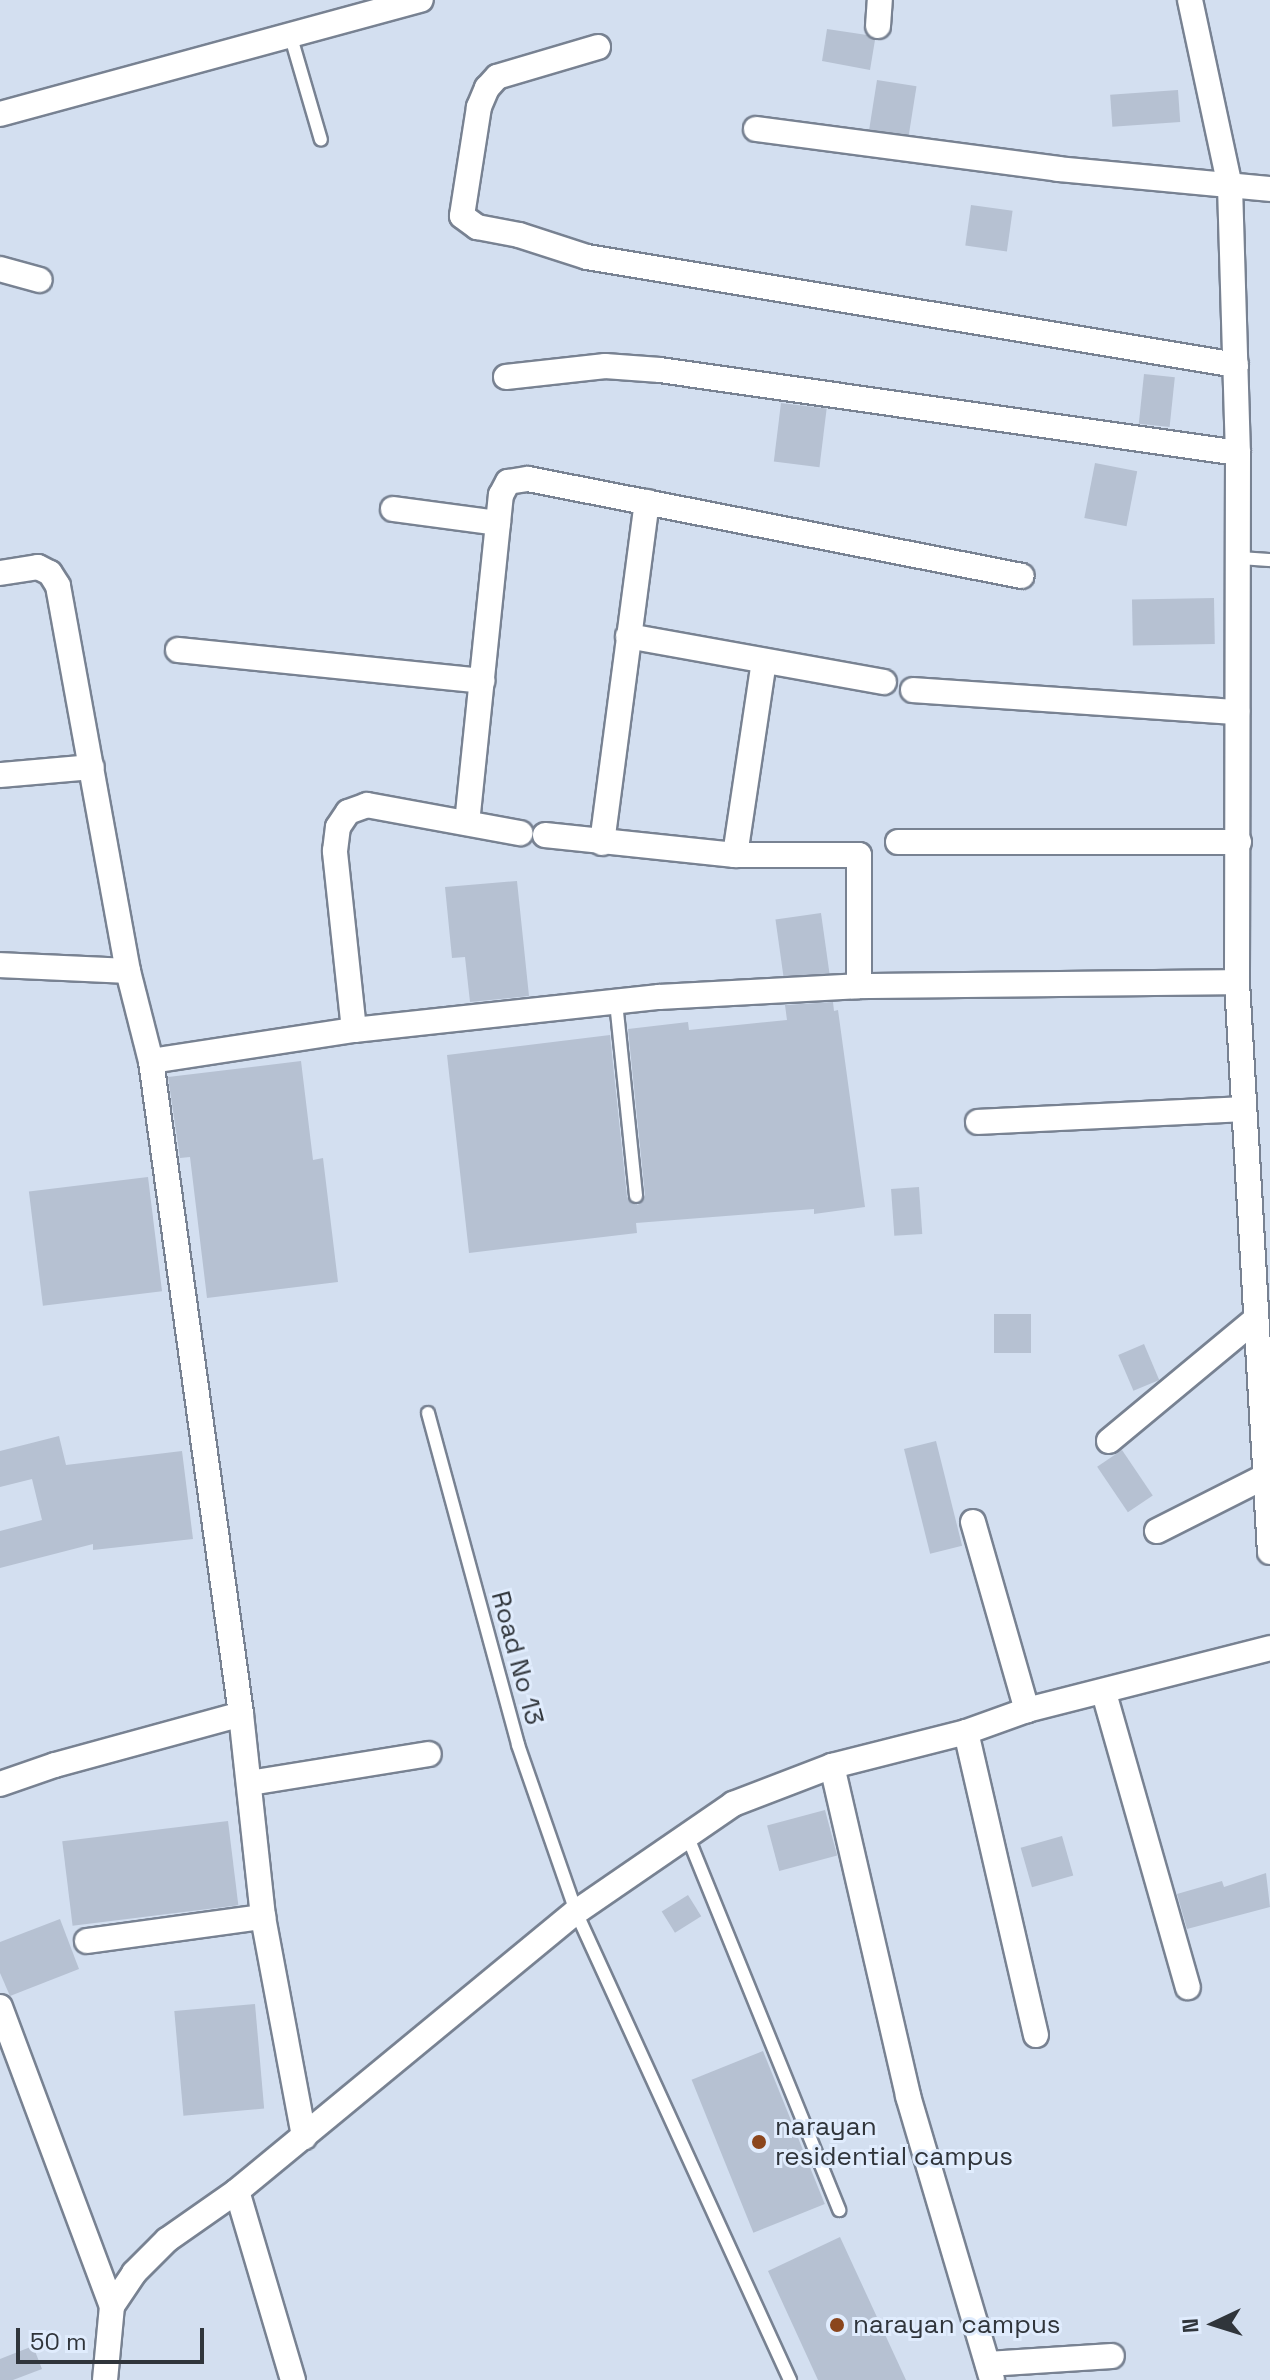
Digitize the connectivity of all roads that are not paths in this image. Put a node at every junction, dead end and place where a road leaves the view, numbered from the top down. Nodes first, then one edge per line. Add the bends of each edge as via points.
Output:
1 (421, 0) edge
2 (880, 0) edge
3 (1190, 0) edge
4 (878, 26) dead end
5 (290, 34) junction
6 (598, 47) dead end
7 (0, 114) edge
8 (756, 129) dead end
9 (321, 140) dead end
10 (1230, 186) junction
11 (1270, 189) edge
12 (0, 269) edge
13 (40, 280) dead end
14 (1236, 365) junction
15 (506, 377) dead end
16 (1238, 453) junction
17 (647, 502) junction
18 (393, 509) dead end
19 (498, 523) junction
20 (1239, 558) junction
21 (1270, 560) edge
22 (0, 573) edge
23 (1022, 576) dead end
24 (628, 636) junction
25 (178, 650) dead end
26 (764, 661) junction
27 (482, 681) junction
28 (884, 682) dead end
29 (913, 690) dead end
30 (1237, 712) junction
31 (92, 767) junction
32 (0, 775) edge
33 (467, 823) junction
34 (520, 833) dead end
35 (545, 835) dead end
36 (898, 842) dead end
37 (1239, 842) junction
38 (602, 843) junction
39 (735, 855) junction
40 (0, 965) edge
41 (128, 971) junction
42 (1237, 982) junction
43 (859, 986) junction
44 (616, 1002) junction
45 (354, 1030) junction
46 (151, 1061) junction
47 (1244, 1109) junction
48 (978, 1122) dead end
49 (636, 1196) dead end
50 (1256, 1319) junction
51 (428, 1413) dead end
52 (1109, 1441) dead end
53 (1268, 1475) edge
54 (973, 1522) dead end
55 (1157, 1531) dead end
56 (1270, 1552) edge
57 (1270, 1648) edge
58 (1104, 1693) junction
59 (1027, 1710) junction
60 (241, 1714) junction
61 (966, 1732) junction
62 (429, 1754) dead end
63 (832, 1766) junction
64 (250, 1783) junction
65 (0, 1784) edge
66 (687, 1835) junction
67 (576, 1912) junction
68 (263, 1917) junction
69 (87, 1941) dead end
70 (1188, 1987) dead end
71 (0, 2007) edge
72 (1036, 2035) dead end
73 (304, 2137) junction
74 (237, 2191) junction
75 (839, 2210) dead end
76 (112, 2306) junction
77 (1112, 2356) dead end
78 (990, 2372) edge
79 (105, 2380) edge
80 (293, 2380) edge
81 (790, 2380) edge

1 - 5 street
2 - 4 street
3 - 10 street
5 - 7 street
5 - 9 lane
6 - 14 street via 497,77 487,88 479,107 462,216 477,227 587,257
8 - 10 street
10 - 11 street
10 - 14 street
12 - 13 street
14 - 16 street
15 - 16 street via 605,366 660,370
16 - 20 street
17 - 19 street via 515,480 504,486
17 - 23 street
17 - 24 street
18 - 19 street
19 - 27 street
20 - 21 lane
20 - 30 street
22 - 31 street via 38,567 58,586
24 - 26 street
24 - 38 street
25 - 27 street
26 - 28 street
26 - 39 street
27 - 33 street
29 - 30 street
30 - 37 street
31 - 32 street
31 - 41 street
33 - 34 street
33 - 45 street via 367,805 348,812 338,827 335,851
35 - 38 street
36 - 37 street
37 - 42 street
38 - 39 street
39 - 43 street via 859,855
40 - 41 street
41 - 46 street
42 - 43 street
42 - 47 street
43 - 44 street
44 - 45 street
44 - 49 lane
45 - 46 street
46 - 60 street
47 - 48 street
47 - 50 street
50 - 52 street
50 - 53 street
51 - 67 lane, Road No 13 via 518,1745
53 - 55 street
53 - 56 street
54 - 59 street
57 - 58 street
58 - 59 street
58 - 70 street
59 - 61 street
60 - 64 street
60 - 65 street
61 - 63 street
61 - 72 street
62 - 64 street
63 - 66 street via 733,1804
63 - 78 street via 908,2096
64 - 68 street
66 - 67 street
66 - 75 lane
67 - 73 street
67 - 81 lane, Road No 13
68 - 69 street
68 - 73 street
71 - 76 street
73 - 74 street
74 - 76 street via 167,2240 134,2273
74 - 80 street
76 - 79 street
77 - 78 street

